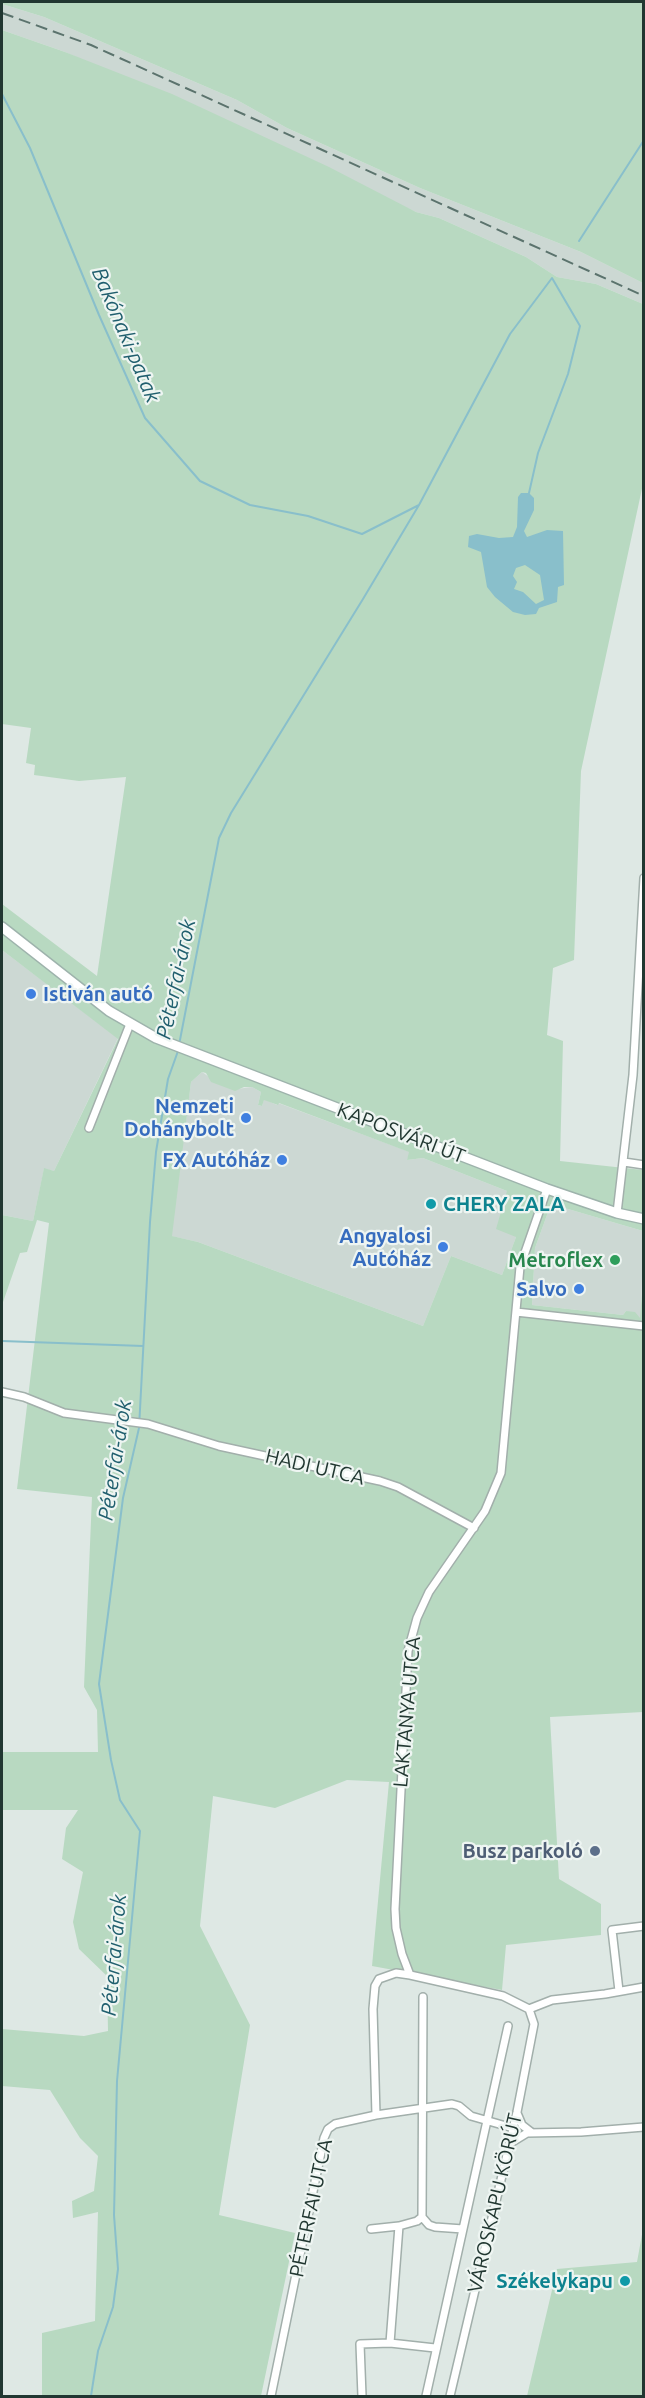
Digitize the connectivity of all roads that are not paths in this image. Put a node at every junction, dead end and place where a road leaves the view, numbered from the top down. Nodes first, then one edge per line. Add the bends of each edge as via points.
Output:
1 (644, 878) edge
2 (2, 927) edge
3 (130, 1024) junction
4 (633, 1076) junction
5 (644, 1077) edge
6 (88, 1128) dead end
7 (624, 1162) junction
8 (644, 1165) edge
9 (548, 1189) junction
10 (617, 1213) junction
11 (644, 1219) edge
12 (516, 1312) junction
13 (644, 1326) edge
14 (2, 1392) edge
15 (474, 1528) junction
16 (644, 1926) edge
17 (410, 1975) junction
18 (644, 1987) edge
19 (619, 1991) junction
20 (423, 1997) dead end
21 (529, 2009) junction
22 (508, 2026) dead end
23 (422, 2109) junction
24 (517, 2112) junction
25 (376, 2115) junction
26 (487, 2121) junction
27 (644, 2127) edge
28 (513, 2128) junction
29 (534, 2133) junction
30 (509, 2144) junction
31 (422, 2217) junction
32 (399, 2226) junction
33 (371, 2229) dead end
34 (463, 2229) junction
35 (390, 2343) junction
36 (435, 2348) junction
37 (271, 2397) edge
38 (362, 2397) edge
39 (426, 2397) edge
40 (450, 2397) edge

1 - 4 street
2 - 3 main road
3 - 6 street
3 - 9 main road, KAPOSVÁRI ÚT via 176,1047
4 - 5 street
4 - 7 street
7 - 8 street
7 - 10 street
9 - 10 main road, KAPOSVÁRI ÚT
9 - 12 street, LAKTANYA UTCA via 522,1256
10 - 11 main road, KAPOSVÁRI ÚT
12 - 13 street
12 - 15 street, LAKTANYA UTCA via 504,1461 495,1490
14 - 15 street, HADI UTCA via 64,1413 133,1420 219,1446 380,1481
15 - 17 street, LAKTANYA UTCA via 429,1592 408,1651 395,1909 396,1928
16 - 19 street via 612,1930
17 - 21 street via 503,1996
17 - 25 street via 391,1974 379,1979 375,1986
18 - 19 street
19 - 21 street via 552,2000
20 - 23 street
21 - 24 street, VÁROSKAPU KÖRÚT via 534,2024
22 - 26 street
23 - 25 street, PÉTERFAI UTCA
23 - 26 street, PÉTERFAI UTCA via 455,2105
23 - 31 street
24 - 28 street, VÁROSKAPU KÖRÚT
24 - 29 street via 522,2125
25 - 37 street, PÉTERFAI UTCA via 335,2124 324,2138
26 - 28 street, PÉTERFAI UTCA
26 - 34 street
27 - 29 street
28 - 30 street, VÁROSKAPU KÖRÚT
29 - 30 street via 520,2135
30 - 40 street, VÁROSKAPU KÖRÚT
31 - 32 street
31 - 34 street via 435,2227
32 - 33 street
32 - 35 street
34 - 36 street
35 - 36 street
35 - 38 street via 360,2344
36 - 39 street

